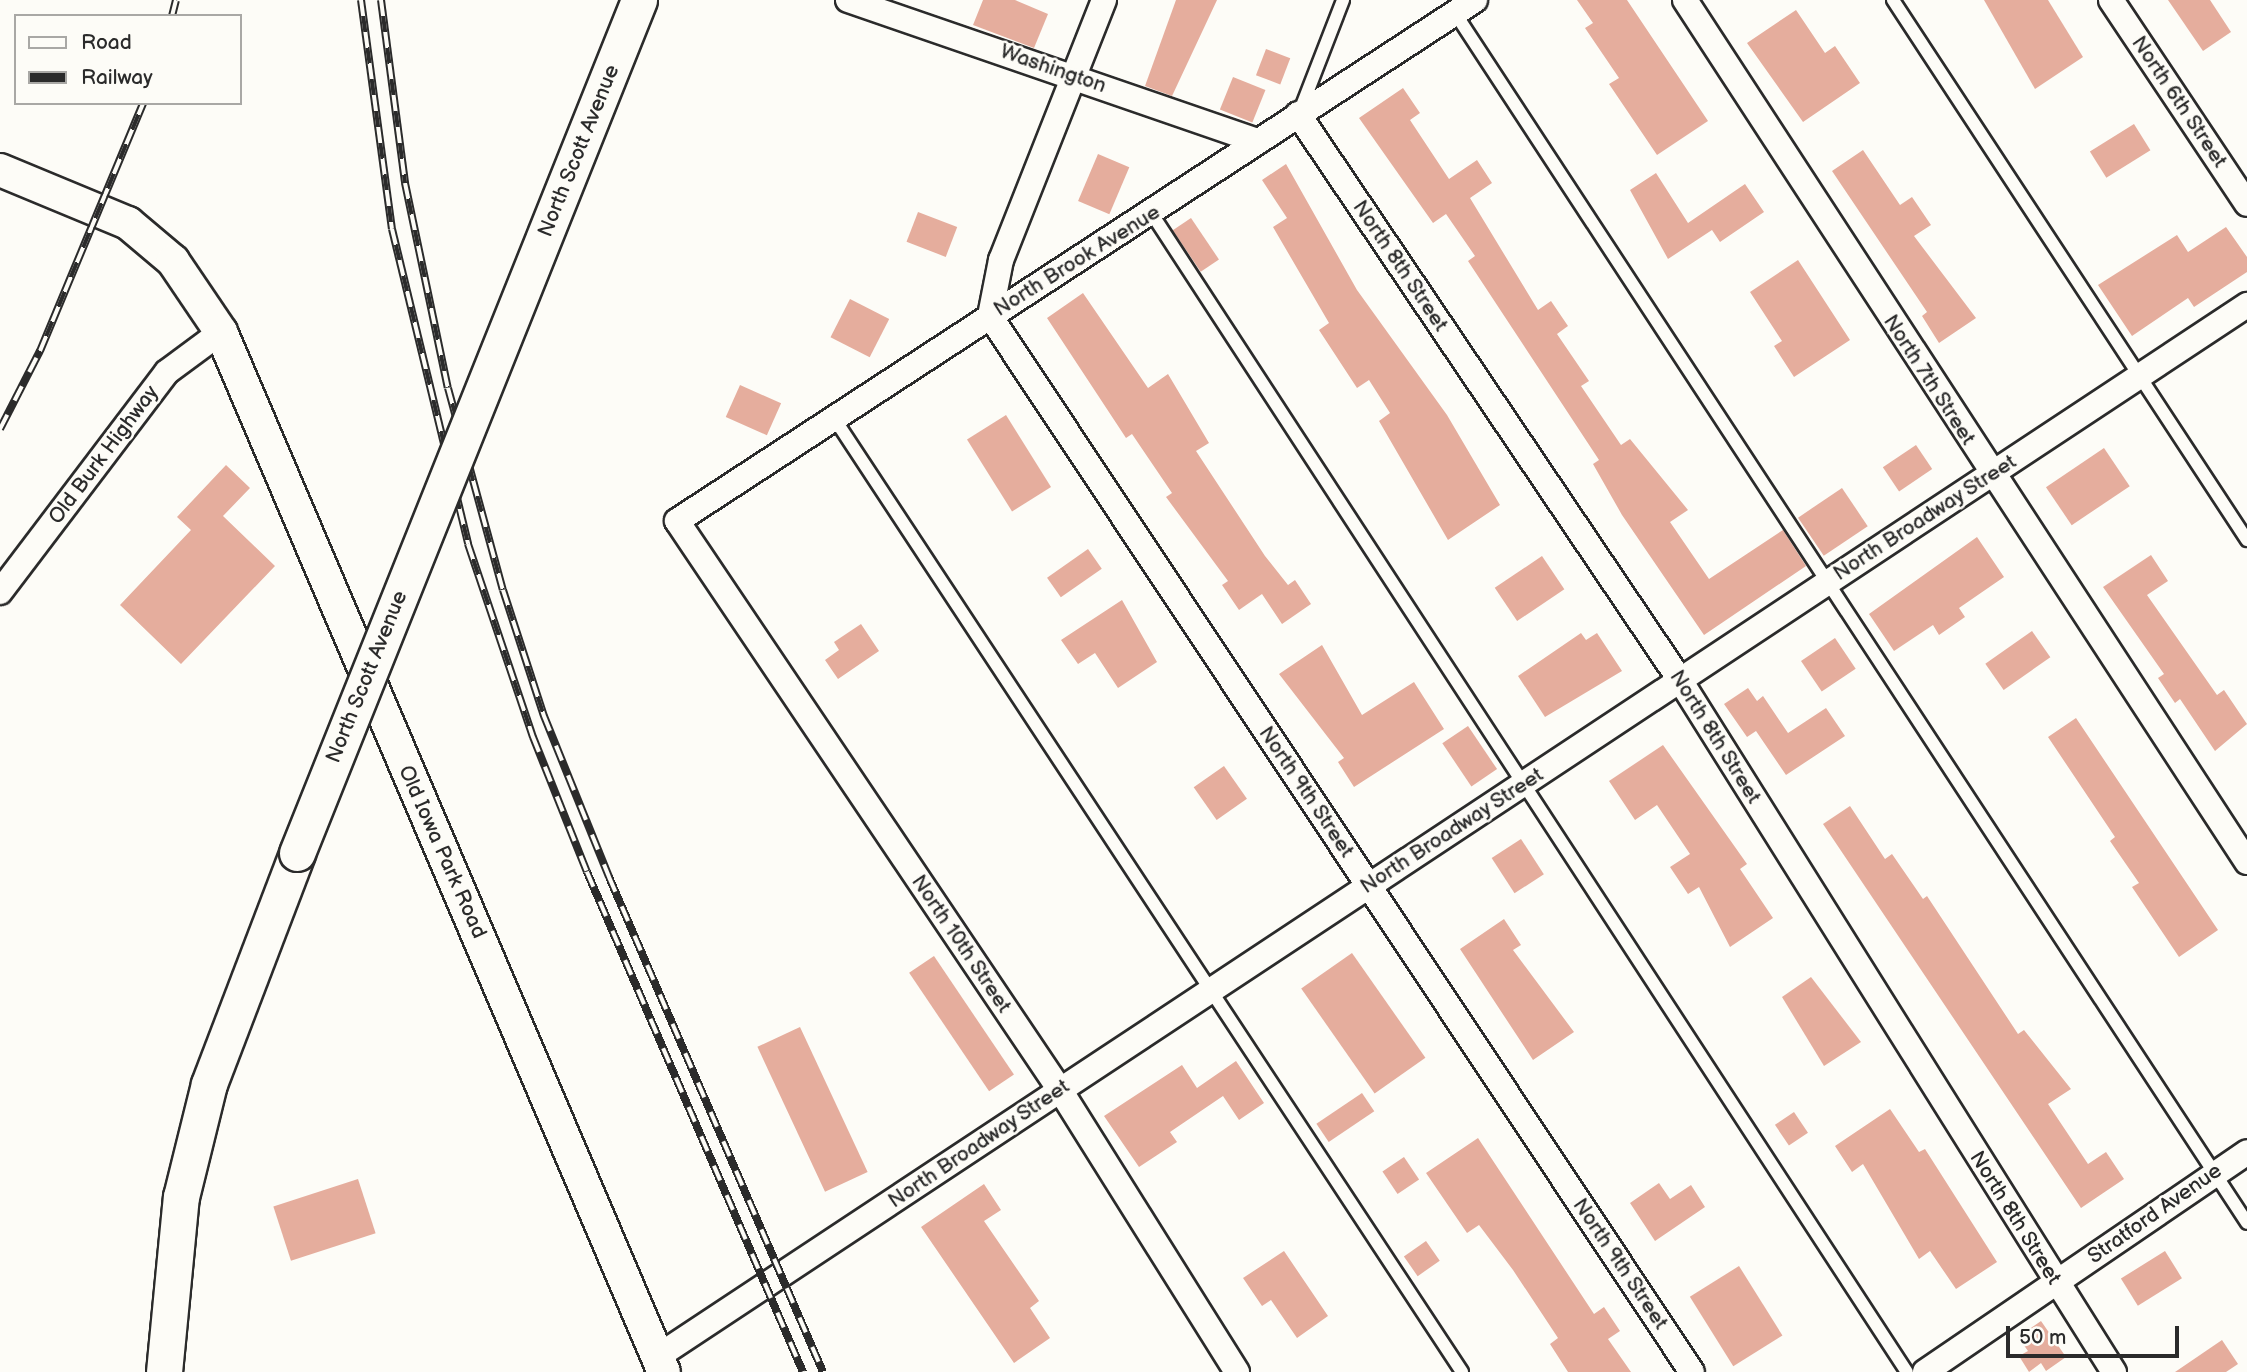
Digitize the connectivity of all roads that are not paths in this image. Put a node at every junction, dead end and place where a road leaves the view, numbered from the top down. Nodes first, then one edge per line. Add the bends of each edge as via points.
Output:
1 (639, 0) edge
2 (848, 0) edge
3 (1104, 0) edge
4 (1343, 0) edge
5 (1685, 0) edge
6 (1893, 0) edge
7 (2111, 0) edge
8 (1465, 7) edge
9 (1074, 76) junction
10 (1298, 114) junction
11 (1258, 141) junction
12 (0, 170) edge
13 (2247, 204) edge
14 (1152, 214) junction
15 (2247, 305) edge
16 (990, 316) junction
17 (221, 332) junction
18 (2140, 376) junction
19 (834, 418) junction
20 (1990, 475) junction
21 (677, 521) joint
22 (2247, 540) edge
23 (1827, 583) junction
24 (0, 592) edge
25 (1680, 680) junction
26 (1523, 784) junction
27 (2247, 862) edge
28 (1369, 886) junction
29 (1211, 990) junction
30 (1060, 1090) junction
31 (2247, 1152) edge
32 (2214, 1173) junction
33 (2247, 1223) edge
34 (2055, 1283) junction
35 (660, 1364) edge
36 (164, 1372) edge
37 (1237, 1372) edge
38 (1462, 1372) edge
39 (1692, 1372) edge
40 (1907, 1372) edge
41 (1925, 1372) edge
42 (2114, 1372) edge

1 - 36 main road, North Scott Avenue, bridge via 209,1084 181,1197
2 - 9 street, Washington
3 - 9 street
4 - 10 lane
5 - 20 street, North 7th Street
6 - 18 lane
7 - 13 street, North 6th Street
8 - 10 street, North Brook Avenue
8 - 23 lane
9 - 11 street, Washington
9 - 16 street via 1001,260
10 - 11 street, North Brook Avenue
10 - 25 street, North 8th Street
11 - 14 street, North Brook Avenue
12 - 17 street, Old Iowa Park Road via 128,223 173,261
14 - 16 street, North Brook Avenue
14 - 26 lane
15 - 18 street, North Broadway Street
16 - 19 street, North Brook Avenue
16 - 28 street, North 9th Street
17 - 24 street, Old Burk Highway via 167,372
17 - 35 street, Old Iowa Park Road
18 - 20 street, North Broadway Street
18 - 22 lane
19 - 21 street, North Brook Avenue
19 - 29 lane
20 - 23 street, North Broadway Street
20 - 27 street, North 7th Street
21 - 30 street, North 10th Street
23 - 25 street, North Broadway Street
23 - 32 lane
25 - 26 street, North Broadway Street
25 - 34 street, North 8th Street
26 - 28 street, North Broadway Street
26 - 40 lane
28 - 29 street, North Broadway Street
28 - 39 street, North 9th Street
29 - 30 street, North Broadway Street
29 - 38 lane
30 - 35 street, North Broadway Street
30 - 37 street, North 10th Street
31 - 32 street, Stratford Avenue
32 - 33 lane
32 - 34 street, Stratford Avenue
34 - 41 street, Stratford Avenue
34 - 42 street, North 8th Street

